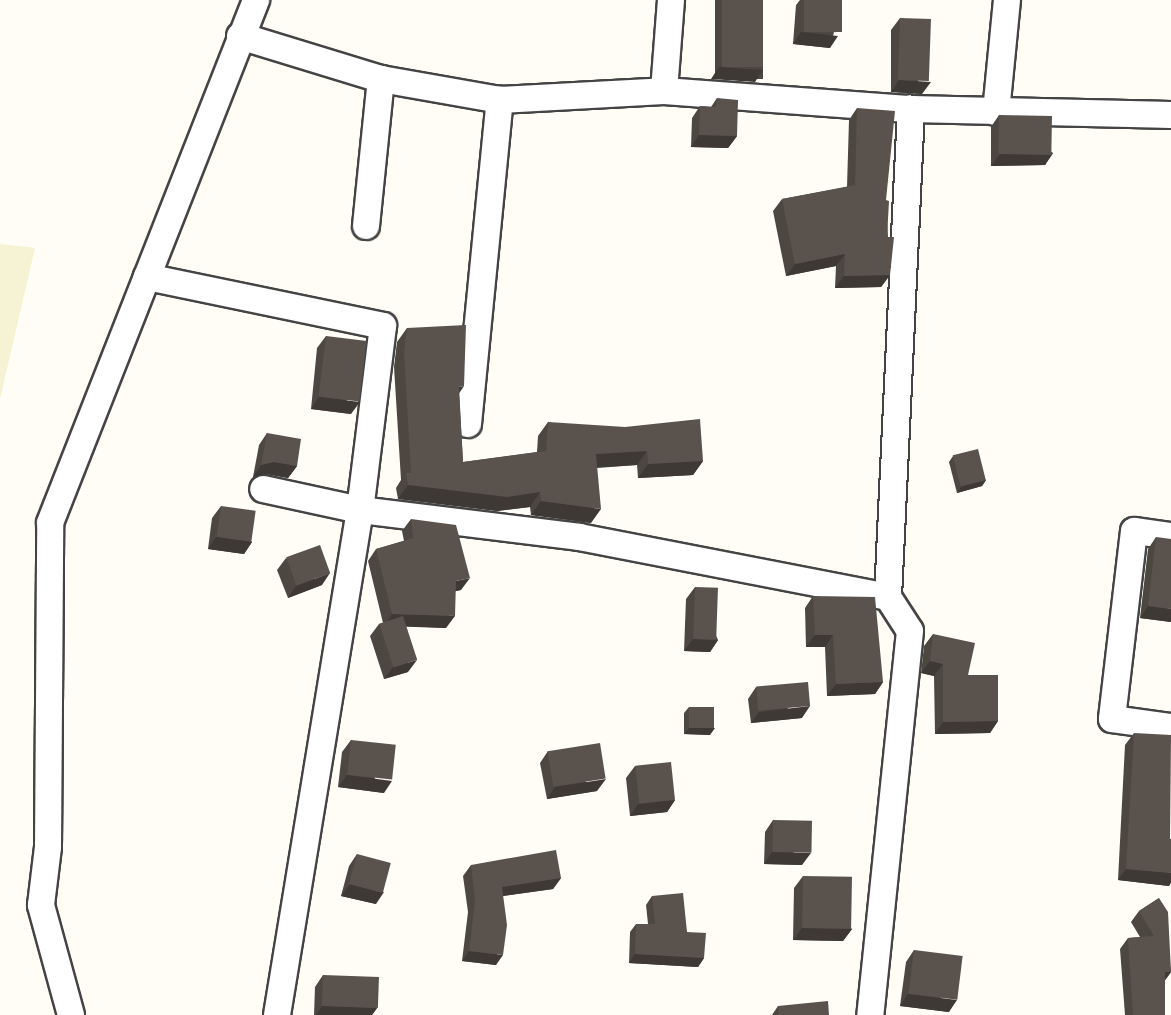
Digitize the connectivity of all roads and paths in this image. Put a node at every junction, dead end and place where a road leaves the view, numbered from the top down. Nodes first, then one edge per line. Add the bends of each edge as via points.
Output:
1 (256, 0) edge
2 (671, 0) edge
3 (1007, 0) edge
4 (240, 36) junction
5 (381, 79) junction
6 (664, 91) junction
7 (500, 100) junction
8 (911, 108) junction
9 (996, 112) junction
10 (1171, 115) edge
11 (366, 226) dead end
12 (147, 277) junction
13 (468, 424) dead end
14 (263, 489) dead end
15 (360, 510) junction
16 (1171, 536) edge
17 (888, 597) junction
18 (1171, 727) edge
19 (71, 1015) edge
20 (277, 1015) edge
21 (870, 1015) edge

1 - 4 street
2 - 6 street
3 - 9 street
4 - 5 street
4 - 12 street
5 - 7 street
5 - 11 street
6 - 7 street
6 - 8 street
7 - 13 street
8 - 9 street
8 - 17 street
9 - 10 street
12 - 15 street via 383,326
12 - 19 street via 50,523 48,847 41,905
14 - 15 street
15 - 17 street via 579,537
15 - 20 street
16 - 18 street via 1135,531 1112,719
17 - 21 street via 910,631

